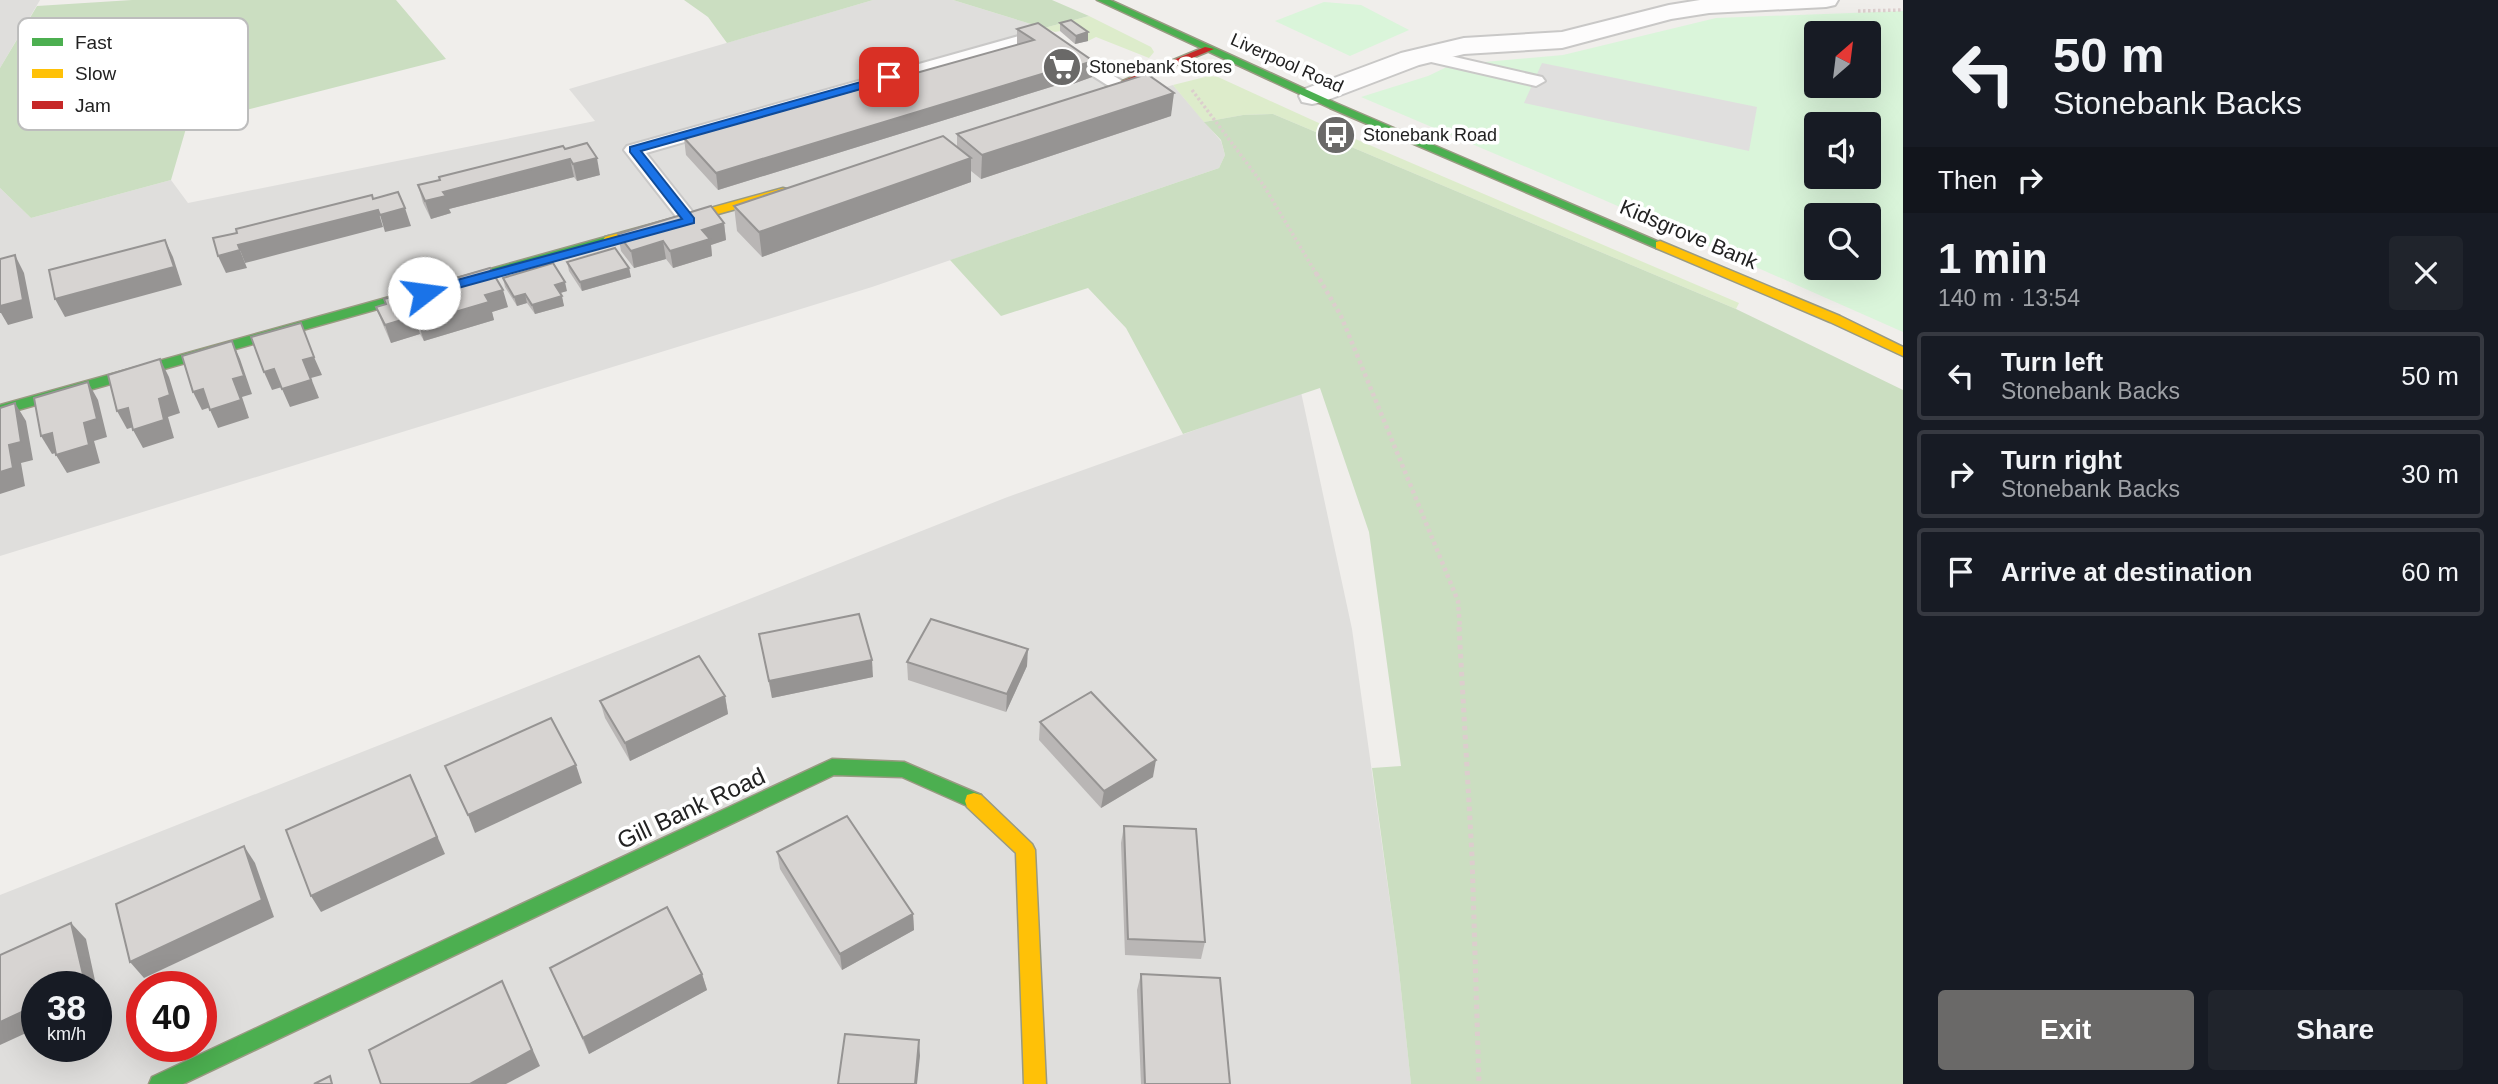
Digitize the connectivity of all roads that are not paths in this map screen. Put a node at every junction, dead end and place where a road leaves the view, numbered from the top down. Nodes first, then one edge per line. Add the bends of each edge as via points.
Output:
1 (1102, 0) edge
2 (1826, 0) edge
3 (1209, 49) junction
4 (1424, 55) junction
5 (1536, 81) dead end
6 (1121, 86) junction
7 (1312, 96) junction
8 (1083, 98) edge
9 (1457, 158) joint
10 (805, 186) edge
11 (690, 220) junction
12 (1903, 352) edge
13 (0, 410) edge
14 (160, 1084) edge
15 (1035, 1084) edge

1 - 3 street, Liverpool Road
2 - 4 street via 1709,6 1562,40 1464,46
3 - 6 street
3 - 7 street, Liverpool Road
4 - 5 lane
4 - 7 street
6 - 8 street
6 - 11 lane via 1040,35 634,150
7 - 9 street, Liverpool Road
9 - 12 street, Kidsgrove Bank
10 - 11 street
11 - 13 street
14 - 15 street, Gill Bank Road via 832,766 904,770 970,797 1025,850

